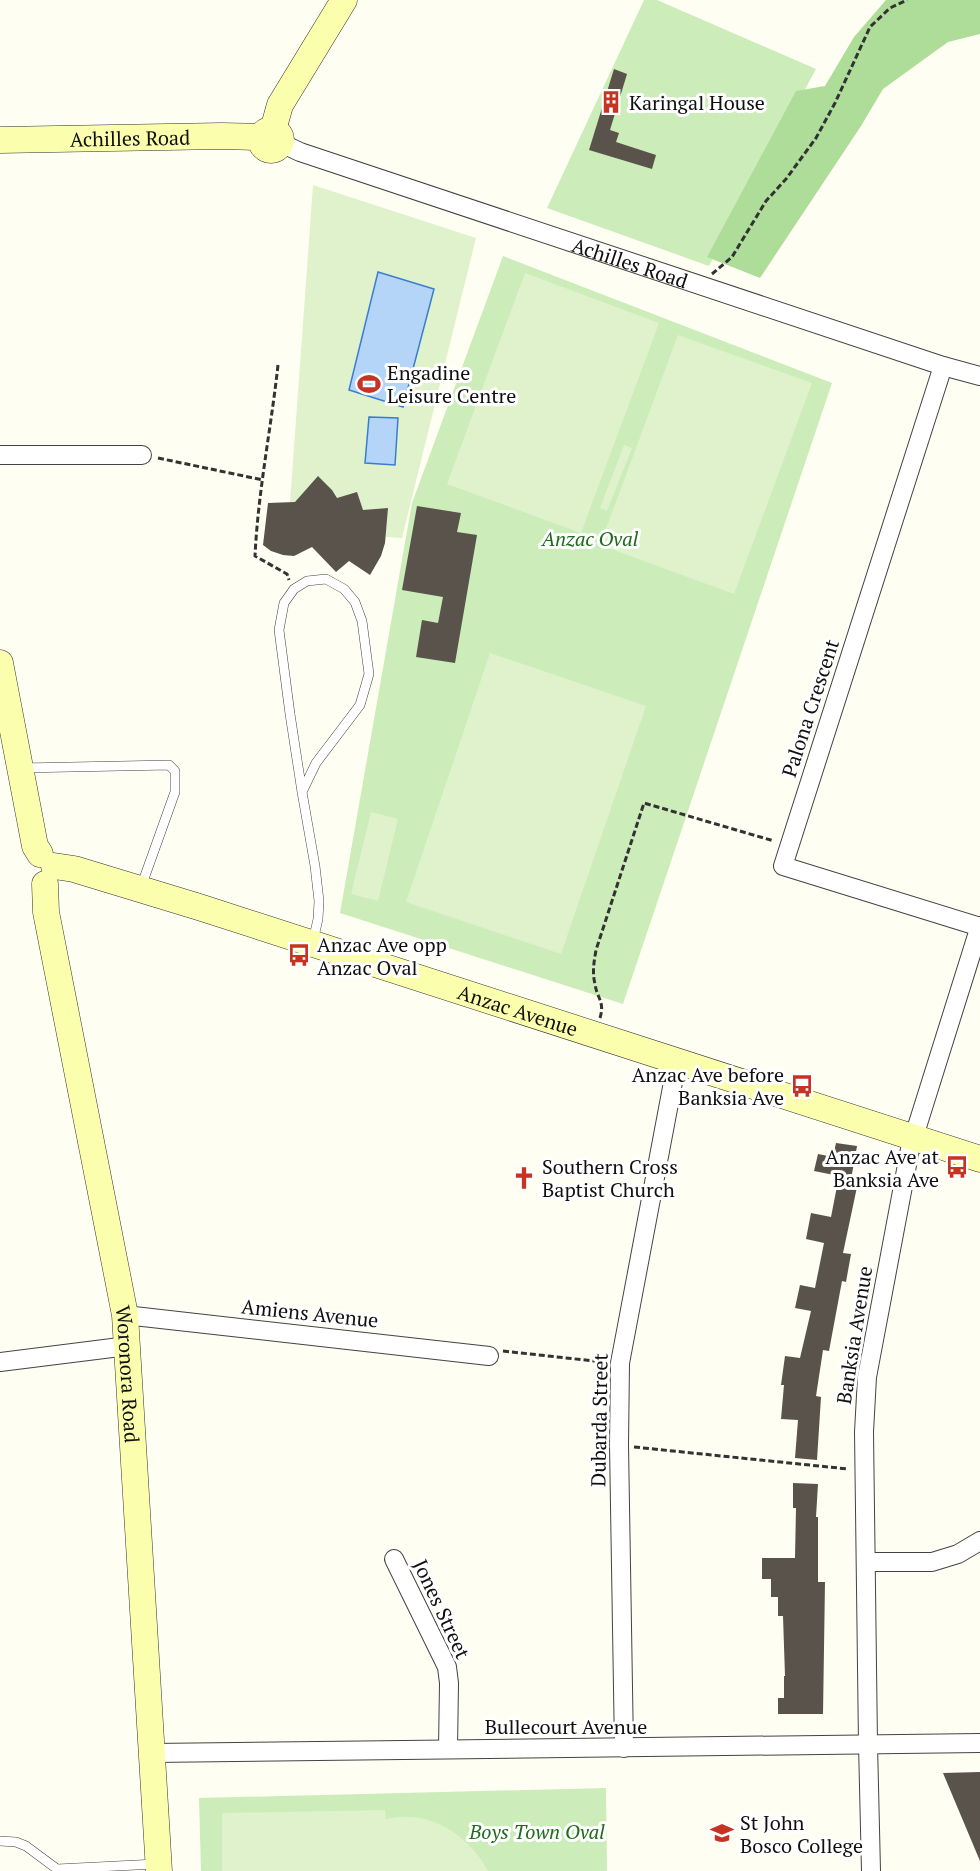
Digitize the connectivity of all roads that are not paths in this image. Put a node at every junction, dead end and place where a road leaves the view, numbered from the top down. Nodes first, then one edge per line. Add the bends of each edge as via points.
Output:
1 (344, 0) edge
2 (271, 136) junction
3 (0, 140) edge
4 (943, 366) junction
5 (980, 376) edge
6 (0, 455) edge
7 (142, 455) road end
8 (0, 663) edge
9 (20, 768) junction
10 (302, 792) junction
11 (46, 868) junction
12 (140, 889) junction
13 (980, 927) edge
14 (312, 943) junction
15 (677, 1061) junction
16 (913, 1138) junction
17 (980, 1159) edge
18 (125, 1315) junction
19 (128, 1346) junction
20 (489, 1356) road end
21 (0, 1362) edge
22 (980, 1541) edge
23 (394, 1559) dead end
24 (866, 1562) junction
25 (980, 1743) edge
26 (868, 1744) junction
27 (624, 1748) junction
28 (448, 1749) junction
29 (153, 1753) junction
30 (0, 1841) edge
31 (159, 1867) edge
32 (871, 1871) edge

1 - 2 street via 280,105
2 - 3 street, Achilles Road
2 - 4 street, Achilles Road via 300,152
4 - 5 street, Achilles Road
4 - 13 street, Palona Crescent via 783,866
6 - 7 street
8 - 9 street, Woronora Road
9 - 11 street, Woronora Road via 35,846
9 - 12 lane via 169,765 175,771 175,792
10 - 10 lane via 279,630 284,603 294,589 307,581 326,579 344,589 355,602 362,621 369,674 360,705 316,763
10 - 14 lane via 319,901
11 - 12 street, Anzac Avenue via 74,868
11 - 18 street, Woronora Road via 46,912
12 - 14 street, Anzac Avenue
13 - 16 street, Banksia Avenue
14 - 15 street, Anzac Avenue
15 - 16 street, Anzac Avenue
15 - 27 street, Dubarda Street via 620,1363
16 - 17 street, Anzac Avenue
16 - 24 street, Banksia Avenue via 871,1351 865,1406
18 - 19 street, Woronora Road
18 - 20 street, Amiens Avenue
19 - 21 street
19 - 29 street, Woronora Road
22 - 24 street via 958,1554 932,1562
23 - 28 street, Jones Street via 447,1667
24 - 26 street, Banksia Avenue
25 - 26 street, Bullecourt Avenue
26 - 27 street, Bullecourt Avenue
26 - 32 street, Banksia Avenue
27 - 28 street, Bullecourt Avenue
28 - 29 street, Bullecourt Avenue
29 - 31 street, Woronora Road
30 - 31 lane via 26,1846 57,1869

